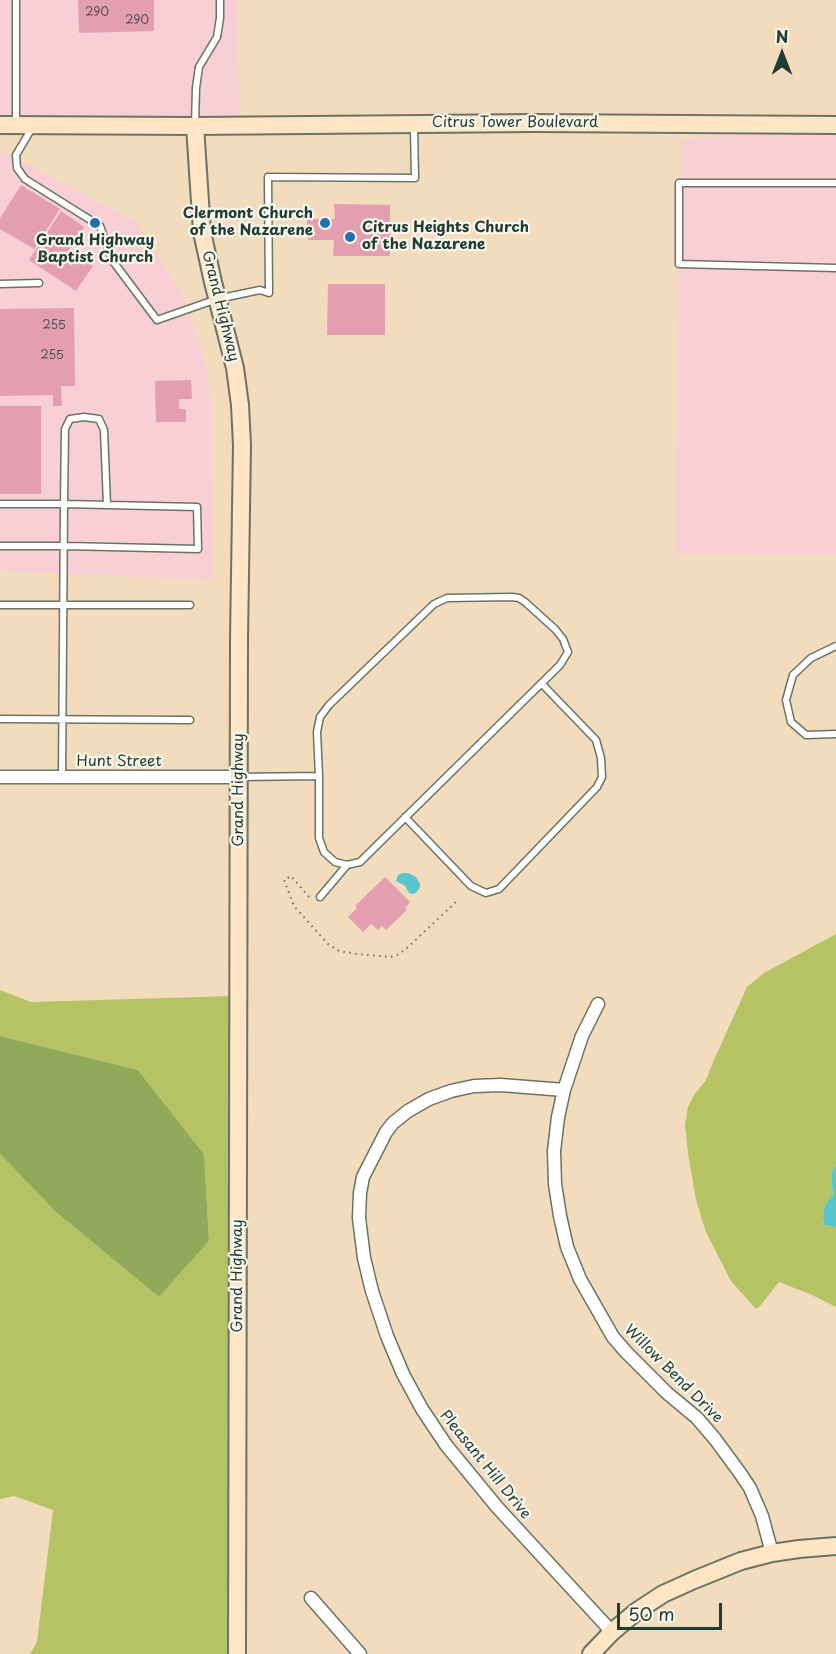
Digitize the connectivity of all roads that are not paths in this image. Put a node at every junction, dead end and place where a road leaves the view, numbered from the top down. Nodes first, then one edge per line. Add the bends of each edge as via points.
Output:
1 (16, 0) edge
2 (220, 0) edge
3 (414, 123) junction
4 (8, 125) edge
5 (33, 125) junction
6 (836, 125) edge
7 (195, 126) junction
8 (836, 183) edge
9 (836, 268) edge
10 (39, 283) dead end
11 (0, 284) edge
12 (217, 299) junction
13 (0, 504) edge
14 (64, 504) junction
15 (107, 505) junction
16 (0, 546) edge
17 (65, 546) junction
18 (64, 604) junction
19 (190, 604) dead end
20 (0, 605) edge
21 (836, 646) edge
22 (542, 684) junction
23 (0, 719) edge
24 (63, 720) junction
25 (190, 720) dead end
26 (836, 734) edge
27 (319, 776) junction
28 (0, 777) edge
29 (62, 777) junction
30 (239, 777) junction
31 (405, 817) junction
32 (347, 865) junction
33 (320, 897) dead end
34 (598, 1004) dead end
35 (564, 1089) junction
36 (836, 1546) edge
37 (772, 1553) junction
38 (311, 1598) dead end
39 (612, 1632) junction
40 (237, 1654) edge
41 (360, 1654) edge
42 (591, 1654) edge

1 - 4 lane
2 - 7 lane via 217,37 199,67
3 - 6 street, Citrus Tower Boulevard
3 - 7 street, Citrus Tower Boulevard
3 - 12 lane via 415,178 268,177 269,292 260,290
4 - 5 street
5 - 7 street
5 - 12 lane via 16,155 17,168 25,179 100,225 112,260 157,320
7 - 12 street, Grand Highway via 202,232
8 - 9 lane via 679,183 679,264
10 - 11 lane
12 - 30 street, Grand Highway via 235,368 242,445
13 - 14 lane
14 - 15 lane
14 - 15 lane via 65,429 70,419 84,417 99,419 104,430
14 - 17 lane
15 - 17 lane via 197,507 198,549
16 - 17 lane
17 - 18 lane
18 - 19 lane
18 - 20 lane
18 - 24 lane
21 - 26 lane via 812,658 793,675 786,700 790,722 807,735
22 - 27 lane via 568,652 555,629 525,602 512,597 447,597 417,620 320,717
22 - 31 lane
22 - 31 lane via 596,741 602,777 597,787 499,889 486,893 471,886
23 - 24 lane
24 - 25 lane
24 - 29 lane
27 - 30 lane
27 - 32 lane via 319,838 324,852 335,862
28 - 29 street, Hunt Street
29 - 30 street, Hunt Street
30 - 40 street, Grand Highway
31 - 32 lane via 360,862
32 - 33 lane
34 - 35 street, Willow Bend Drive
35 - 37 street, Willow Bend Drive via 554,1151 555,1184 567,1248 580,1279 626,1352 716,1438 750,1488
35 - 39 street, Pleasant Hill Drive via 474,1086 429,1099 408,1111 386,1132 363,1177 359,1218 372,1291 403,1374 422,1408 446,1445 497,1507
36 - 37 street
37 - 39 street via 741,1561 663,1594
38 - 41 street
39 - 42 street

